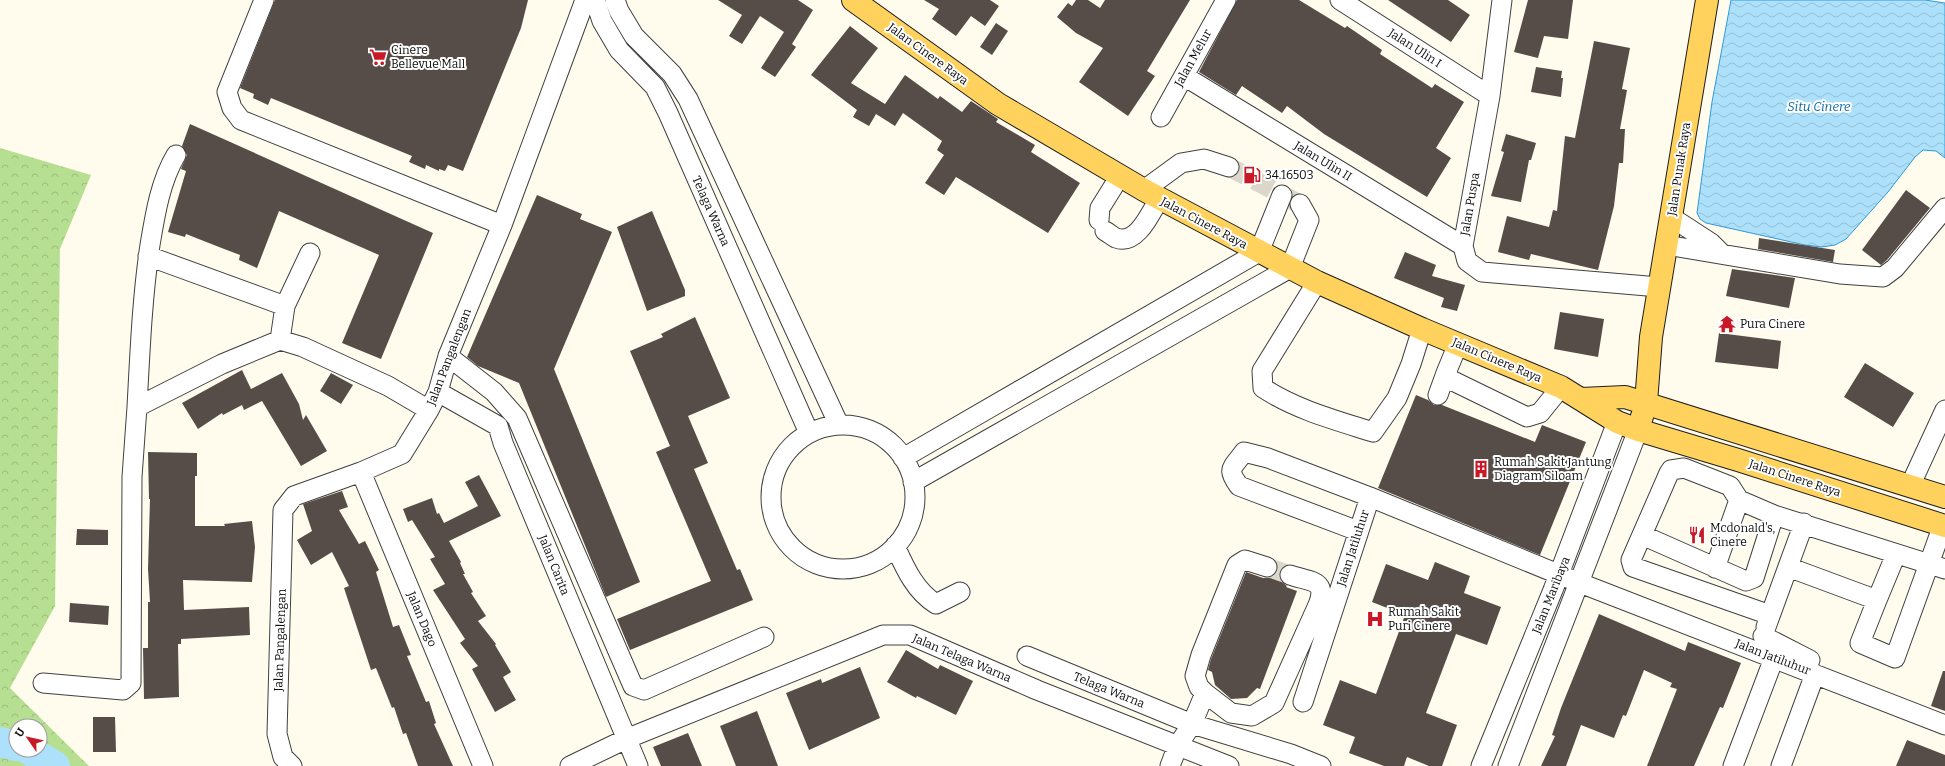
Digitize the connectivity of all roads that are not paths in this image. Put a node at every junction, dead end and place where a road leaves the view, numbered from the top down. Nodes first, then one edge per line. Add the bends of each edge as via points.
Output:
1 (264, 0) edge
2 (585, 0) edge
3 (595, 0) edge
4 (615, 0) edge
5 (853, 0) edge
6 (1226, 0) edge
7 (1340, 0) edge
8 (1502, 0) edge
9 (1707, 0) edge
10 (1184, 76) junction
11 (1490, 96) junction
12 (1161, 117) dead end
13 (176, 155) dead end
14 (1229, 167) tunnel mouth
15 (1120, 176) junction
16 (1152, 194) junction
17 (1282, 195) dead end
18 (1300, 204) tunnel mouth
19 (1945, 208) edge
20 (1671, 218) junction
21 (502, 224) junction
22 (1666, 245) junction
23 (1463, 246) junction
24 (1259, 252) junction
25 (310, 253) dead end
26 (1722, 254) junction
27 (148, 256) junction
28 (1290, 268) junction
29 (1317, 282) junction
30 (1659, 287) junction
31 (285, 306) junction
32 (1422, 329) junction
33 (1651, 337) junction
34 (280, 340) junction
35 (1458, 344) junction
36 (448, 356) junction
37 (1446, 373) junction
38 (1561, 387) junction
39 (438, 392) junction
40 (1438, 395) dead end
41 (1625, 397) junction
42 (1581, 399) junction
43 (1646, 403) junction
44 (137, 406) junction
45 (429, 410) junction
46 (1945, 410) edge
47 (1692, 417) junction
48 (517, 418) junction
49 (1617, 422) junction
50 (839, 425) junction
51 (498, 426) junction
52 (1638, 430) junction
53 (809, 433) junction
54 (1684, 444) junction
55 (1730, 457) junction
56 (903, 458) junction
57 (361, 472) junction
58 (913, 482) junction
59 (1910, 486) junction
60 (1729, 489) junction
61 (1370, 497) junction
62 (1945, 498) edge
63 (1774, 515) junction
64 (1804, 523) junction
65 (1358, 531) junction
66 (1942, 532) edge
67 (1642, 535) junction
68 (895, 546) junction
69 (1896, 554) junction
70 (1267, 567) tunnel mouth
71 (1788, 567) junction
72 (1937, 567) edge
73 (1715, 568) junction
74 (1559, 574) junction
75 (1290, 575) tunnel mouth
76 (1580, 583) junction
77 (960, 592) dead end
78 (1878, 600) junction
79 (1770, 616) junction
80 (764, 637) dead end
81 (1760, 643) junction
82 (1027, 656) dead end
83 (1774, 658) junction
84 (1815, 674) junction
85 (43, 684) dead end
86 (1205, 693) junction
87 (1303, 702) dead end
88 (1945, 714) edge
89 (1192, 724) junction
90 (1945, 725) edge
91 (626, 739) junction
92 (1178, 745) junction
93 (292, 766) edge
94 (483, 766) edge
95 (570, 766) edge
96 (638, 766) edge
97 (1170, 766) edge
98 (1229, 766) edge
99 (1321, 766) edge
100 (1481, 766) edge
101 (1508, 766) edge
102 (1733, 766) edge
103 (1781, 766) edge

1 - 21 street via 227,92 232,108 241,120
2 - 21 street, Jalan Pangalengan
3 - 53 street, Telaga Warna via 602,21 619,50 655,87 668,113
4 - 50 street via 634,36 672,74 688,99
5 - 15 main road, Jalan Cinere Raya via 998,104
6 - 10 street, Jalan Melur
7 - 11 street, Jalan Ulin I
8 - 11 street, Jalan Puspa
9 - 20 main road, Jalan Punak Raya
10 - 12 street, Jalan Melur
10 - 23 street, Jalan Ulin II
11 - 23 street, Jalan Puspa
13 - 27 street via 155,210
14 - 16 street via 1204,159 1181,163
15 - 16 main road, Jalan Cinere Raya
15 - 16 street via 1100,208 1102,225 1117,238 1129,238 1140,230
16 - 24 main road, Jalan Cinere Raya
17 - 24 street
18 - 28 street via 1309,220
19 - 26 street via 1895,268 1883,277 1840,274
20 - 22 main road, Jalan Punak Raya
20 - 26 street via 1711,243
21 - 36 street, Jalan Pangalengan
22 - 26 street
22 - 30 main road, Jalan Punak Raya
23 - 30 street, Jalan Puspa via 1466,261 1482,272
24 - 28 main road, Jalan Cinere Raya
24 - 56 street
25 - 31 street
27 - 31 street
27 - 44 street via 142,307
28 - 29 main road, Jalan Cinere Raya
28 - 58 street
29 - 32 main road, Jalan Cinere Raya
29 - 32 street via 1262,371 1263,388 1280,399 1373,432 1397,398
30 - 33 main road, Jalan Punak Raya
31 - 34 street
32 - 35 main road, Jalan Cinere Raya
33 - 41 main road, Jalan Punak Raya
33 - 43 main road, Jalan Punak Raya
34 - 44 street via 222,364
34 - 45 street via 303,347 388,386
35 - 37 street
35 - 38 main road, Jalan Cinere Raya
36 - 39 street, Jalan Pangalengan
36 - 48 street via 494,392
37 - 38 street via 1451,380 1527,417 1540,413
37 - 40 street
38 - 42 main road, Jalan Cinere Raya
39 - 45 street, Jalan Pangalengan
39 - 51 street
41 - 42 main road
41 - 43 main road
41 - 49 main road, Jalan Punak Raya
42 - 49 main road, Jalan Cinere Raya
43 - 47 main road
43 - 52 main road, Jalan Punak Raya
44 - 85 street via 132,477 131,683 123,690
45 - 57 street, Jalan Pangalengan via 402,454
46 - 59 street
47 - 54 main road
47 - 59 main road
48 - 51 street
48 - 80 street via 633,686 644,690
49 - 52 main road, Jalan Cinere Raya
49 - 74 street, Jalan Maribaya
50 - 53 street
50 - 56 street via 852,425 876,432
51 - 91 street, Jalan Carita
52 - 54 main road, Jalan Cinere Raya
52 - 76 street, Jalan Maribaya
53 - 68 street via 788,451 780,462 771,488 773,516 785,541 806,559 832,568 846,569 866,564
54 - 55 main road, Jalan Cinere Raya
55 - 60 street
55 - 66 main road, Jalan Cinere Raya
56 - 58 street
57 - 93 street, Jalan Pangalengan via 294,496 283,510 277,734 283,756
57 - 94 street, Jalan Dago
58 - 68 street via 913,510 903,535
59 - 62 main road
60 - 63 street
60 - 67 street via 1684,468 1672,470 1668,473
60 - 73 street
61 - 65 street, Jalan Jatiluhur
61 - 65 street via 1268,458 1244,452 1231,469 1231,474 1240,486
61 - 74 street, Jalan Jatiluhur
63 - 64 street
63 - 73 street via 1754,578 1746,581
64 - 69 street
64 - 71 street
65 - 87 street, Jalan Jatiluhur
66 - 72 street
67 - 73 street
67 - 79 street via 1630,560 1633,567
68 - 77 street via 908,573 925,597 936,604
69 - 72 street
69 - 78 street
70 - 86 street via 1245,560 1237,565 1201,654 1195,676 1199,687
71 - 78 street
71 - 79 street
72 - 78 street via 1895,658 1860,643
74 - 76 street, Jalan Jatiluhur
74 - 100 street, Jalan Maribaya
75 - 86 street via 1318,584 1322,592 1274,703 1252,716 1231,713
76 - 81 street, Jalan Jatiluhur
76 - 101 street, Jalan Maribaya
79 - 81 street
81 - 83 street, Jalan Jatiluhur
81 - 88 street via 1869,682
82 - 89 street, Telaga Warna
83 - 84 street, Jalan Jatiluhur
83 - 102 street
84 - 90 street, Jalan Jatiluhur
84 - 103 street
86 - 89 street
89 - 92 street
89 - 99 street via 1291,754
91 - 92 street, Jalan Telaga Warna via 883,635 910,635 1037,690
91 - 95 street, Jalan Telaga Warna
91 - 96 street, Jalan Carita
92 - 97 street
92 - 98 street, Jalan Telaga Warna

